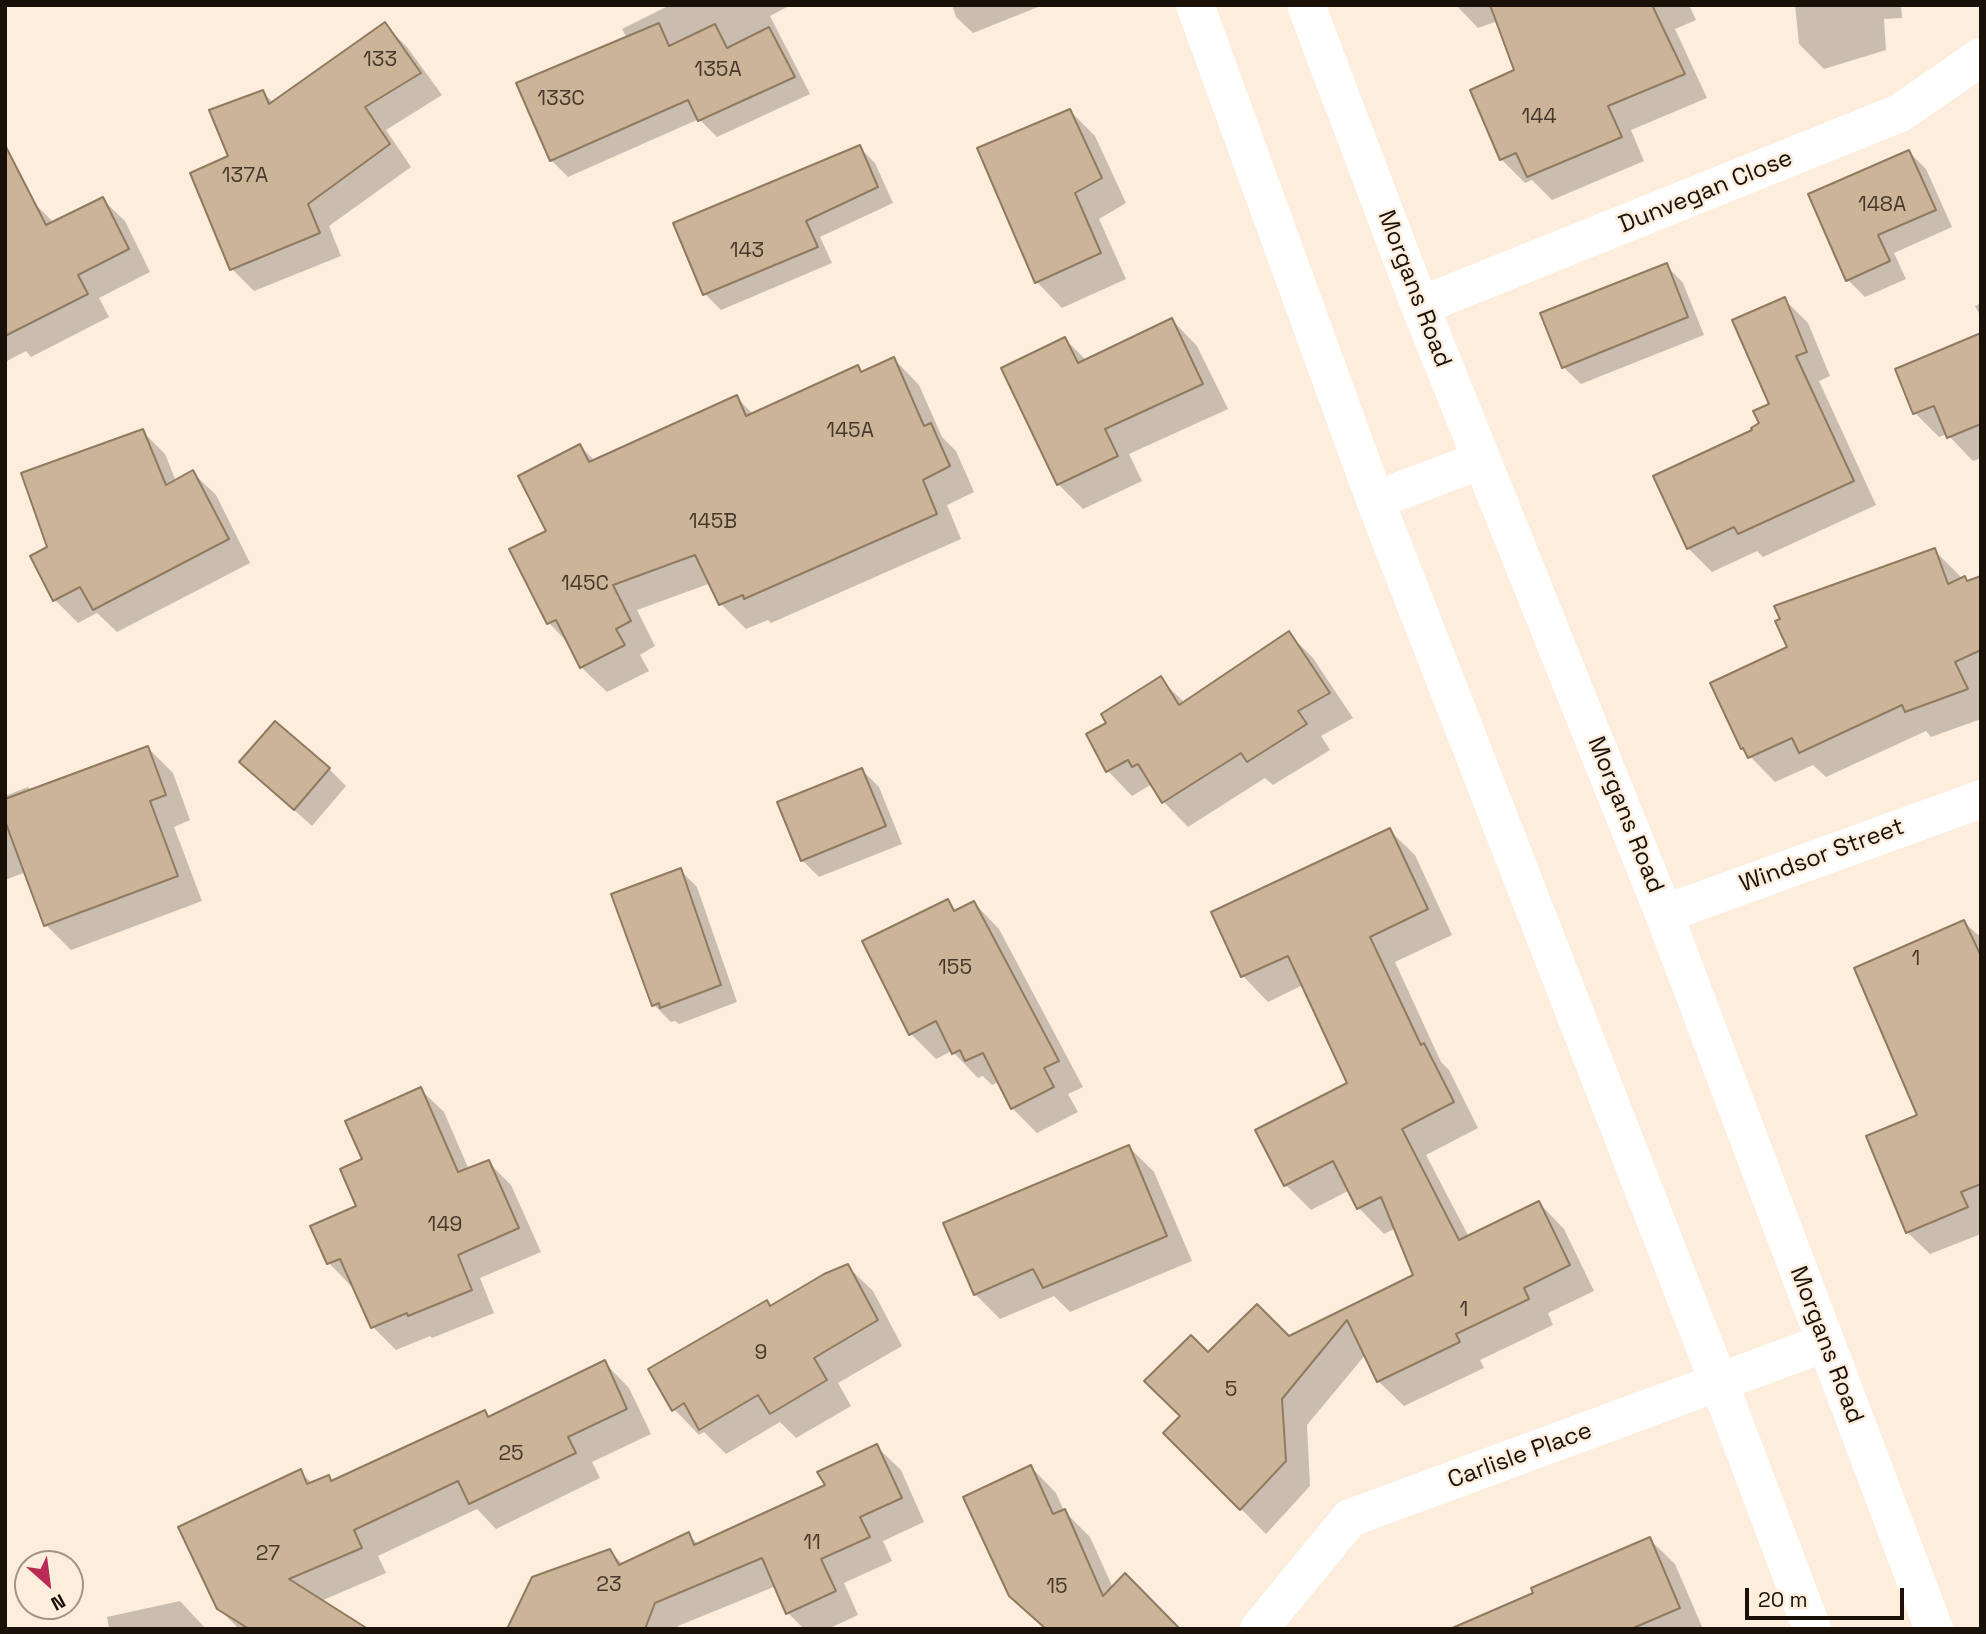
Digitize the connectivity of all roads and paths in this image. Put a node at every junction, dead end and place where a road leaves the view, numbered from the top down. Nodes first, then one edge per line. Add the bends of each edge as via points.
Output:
1 (1195, 5) edge
2 (1307, 5) edge
3 (1981, 57) edge
4 (1420, 306) junction
5 (1482, 460) junction
6 (1375, 500) junction
7 (1981, 799) edge
8 (1664, 914) junction
9 (1825, 1343) junction
10 (1719, 1383) junction
11 (1259, 1629) edge
12 (1812, 1629) edge
13 (1934, 1629) edge

1 - 6 street
2 - 4 street, Morgans Road
3 - 4 street, Dunvegan Close via 1900,113
4 - 5 street, Morgans Road
5 - 6 street
5 - 8 street, Morgans Road
6 - 10 street
7 - 8 street, Windsor Street
8 - 9 street, Morgans Road
9 - 10 street, Carlisle Place
9 - 13 street, Morgans Road
10 - 11 street, Carlisle Place via 1350,1518
10 - 12 street

